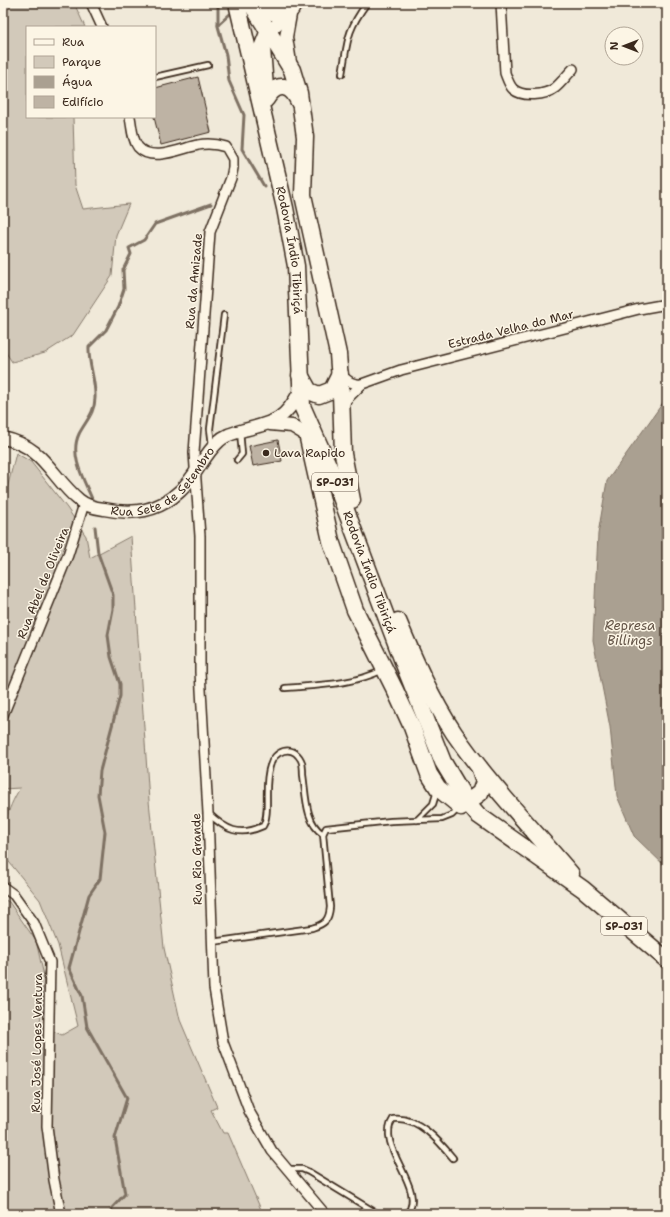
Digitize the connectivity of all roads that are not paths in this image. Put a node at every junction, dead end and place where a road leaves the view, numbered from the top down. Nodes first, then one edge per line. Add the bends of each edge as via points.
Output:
1 (91, 3) edge
2 (237, 3) edge
3 (251, 3) edge
4 (255, 3) edge
5 (367, 3) edge
6 (501, 3) edge
7 (294, 6) edge
8 (102, 26) edge
9 (268, 33) junction
10 (208, 65) dead end
11 (573, 69) dead end
12 (292, 70) junction
13 (342, 74) dead end
14 (156, 77) edge
15 (266, 100) junction
16 (302, 109) junction
17 (130, 118) edge
18 (269, 142) junction
19 (667, 304) edge
20 (224, 315) dead end
21 (300, 373) junction
22 (340, 374) junction
23 (362, 384) junction
24 (300, 390) junction
25 (302, 406) junction
26 (341, 412) junction
27 (268, 424) junction
28 (240, 431) junction
29 (307, 435) junction
30 (3, 438) edge
31 (213, 446) junction
32 (237, 460) dead end
33 (195, 474) junction
34 (84, 504) junction
35 (385, 669) junction
36 (285, 688) dead end
37 (3, 715) edge
38 (480, 769) junction
39 (438, 788) junction
40 (464, 804) junction
41 (208, 813) junction
42 (417, 820) junction
43 (323, 834) junction
44 (4, 886) edge
45 (583, 889) junction
46 (212, 942) junction
47 (667, 960) edge
48 (453, 1158) dead end
49 (286, 1168) junction
50 (61, 1214) edge
51 (325, 1214) edge
52 (378, 1214) edge
53 (407, 1214) edge

1 - 8 street
2 - 18 highway, Rodovia Índio Tibiriçá / SP-031
3 - 9 highway, Rodovia Índio Tibiriçá / SP-031
4 - 7 highway via 265,12 272,13
5 - 13 lane via 351,26 346,41
6 - 11 street via 504,72 514,90 540,94 554,89
7 - 9 street
7 - 12 street via 286,37
9 - 12 highway, Rodovia Índio Tibiriçá / SP-031
9 - 15 highway via 262,48
10 - 14 lane
12 - 16 highway, Rodovia Índio Tibiriçá / SP-031
15 - 16 highway via 275,89 290,88
15 - 18 highway
16 - 22 highway, Rodovia Índio Tibiriçá / SP-031 via 305,137 303,195 338,354
17 - 33 street, Rua da Amizade via 134,138 145,152 165,153 200,144 218,144 226,147 233,159 231,178 210,232 194,426
18 - 21 highway, Rodovia Índio Tibiriçá / SP-031 via 296,266
19 - 23 street, Estrada Velha do Mar via 460,354
20 - 31 lane via 210,429
21 - 22 highway via 309,390 319,395 332,390
21 - 24 highway, Rodovia Índio Tibiriçá / SP-031
22 - 23 street via 348,382
22 - 26 highway, Rodovia Índio Tibiriçá / SP-031
23 - 26 street via 348,398
24 - 25 highway, Rodovia Índio Tibiriçá / SP-031
24 - 27 street, Rua Sete de Setembro via 288,411
25 - 29 highway
25 - 40 highway, Rodovia Índio Tibiriçá / SP-031 via 333,476 430,730
26 - 38 highway, Rodovia Índio Tibiriçá / SP-031 via 343,454 348,485 384,586 434,700
27 - 28 street, Rua Sete de Setembro
27 - 29 street, Rua Sete de Setembro via 292,426
28 - 31 street, Rua Sete de Setembro via 229,434
28 - 32 lane via 242,454
29 - 35 highway via 331,541 355,610
30 - 34 street, Rua Sete de Setembro via 26,446 40,456
31 - 33 street, Rua Sete de Setembro
33 - 34 street, Rua Sete de Setembro via 180,491 150,510 139,513 119,512
33 - 41 street, Rua Rio Grande via 200,536 200,672
34 - 37 street, Rua Abel de Oliveira via 68,555
35 - 36 lane via 367,678 348,682
35 - 39 highway via 412,727 429,774
38 - 40 highway via 483,788
38 - 45 highway, Rodovia Índio Tibiriçá / SP-031
39 - 40 highway
39 - 42 lane via 433,804
40 - 42 lane via 446,818
40 - 45 highway, Rodovia Índio Tibiriçá / SP-031
41 - 43 lane via 230,830 251,830 263,826 267,813 265,791 268,770 276,754 284,750 293,752 300,759 309,814 313,825
41 - 46 street, Rua Rio Grande
42 - 43 lane via 331,827 326,828
43 - 46 lane via 330,906 329,917 324,924 312,928
44 - 50 street, Rua José Lopes Ventura via 14,895 34,923 50,962 47,1126
45 - 47 highway, Rodovia Índio Tibiriçá / SP-031
46 - 49 street, Rua Rio Grande via 214,988 222,1042 249,1111 272,1151
48 - 53 lane via 426,1131 412,1122 400,1118 393,1119 388,1128 391,1143 411,1193 412,1207
49 - 51 street, Rua Rio Grande
49 - 52 lane via 309,1172

